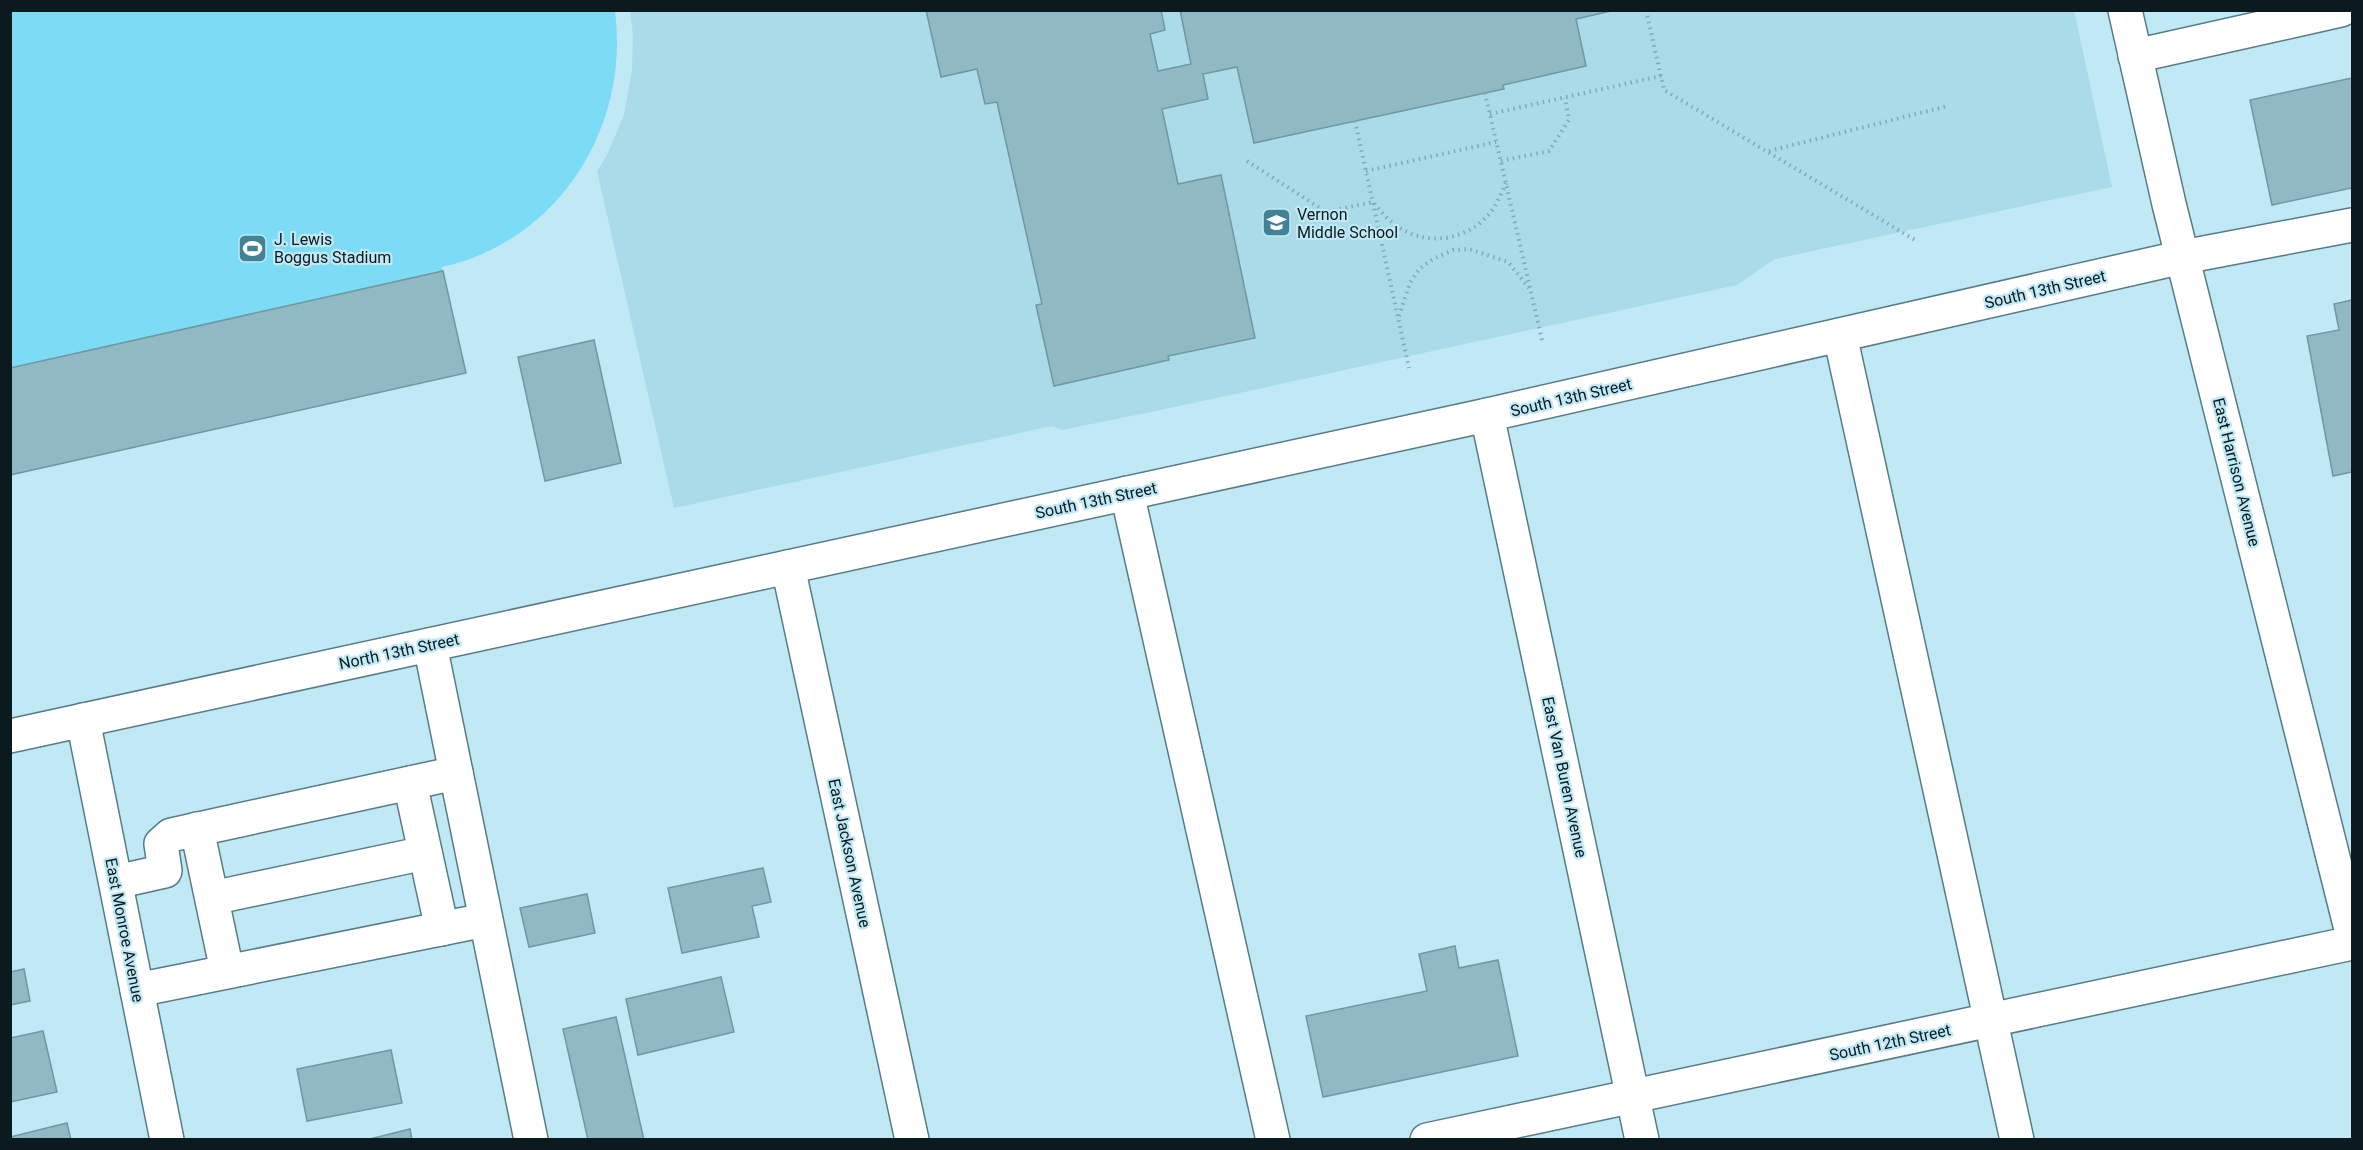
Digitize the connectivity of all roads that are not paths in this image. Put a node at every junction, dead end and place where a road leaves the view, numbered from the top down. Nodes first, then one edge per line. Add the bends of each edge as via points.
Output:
1 (2125, 10) edge
2 (2340, 10) edge
3 (2135, 56) junction
4 (2352, 225) edge
5 (2182, 257) junction
6 (1840, 335) junction
7 (1487, 416) junction
8 (1127, 493) junction
9 (788, 567) junction
10 (430, 645) junction
11 (83, 720) junction
12 (10, 736) edge
13 (456, 773) junction
14 (410, 783) junction
15 (197, 829) junction
16 (425, 853) junction
17 (116, 882) junction
18 (212, 897) junction
19 (485, 920) junction
20 (442, 929) junction
21 (2352, 933) edge
22 (2352, 943) edge
23 (227, 971) junction
24 (137, 990) junction
25 (1992, 1020) junction
26 (1633, 1097) junction
27 (167, 1140) edge
28 (531, 1140) edge
29 (912, 1140) edge
30 (1273, 1140) edge
31 (1427, 1140) edge
32 (1642, 1140) edge
33 (2017, 1140) edge

1 - 3 street, East Harrison Avenue
2 - 3 street
3 - 5 street, East Harrison Avenue
4 - 5 street, South 13th Street
5 - 6 street, South 13th Street
5 - 21 street, East Harrison Avenue
6 - 7 street, South 13th Street
6 - 25 street
7 - 8 street, South 13th Street
7 - 26 street, East Van Buren Avenue
8 - 9 street, South 13th Street
8 - 30 street
9 - 10 street, North 13th Street
9 - 29 street, East Jackson Avenue
10 - 11 street, North 13th Street
10 - 13 street
11 - 12 street, North 13th Street
11 - 17 street, East Monroe Avenue
13 - 14 street
13 - 19 street
14 - 15 street
14 - 16 street
15 - 17 street via 171,835 161,844 165,871
15 - 18 street
16 - 18 street
16 - 20 street
17 - 24 street, East Monroe Avenue
18 - 23 street
19 - 20 street
19 - 28 street
20 - 23 street
22 - 25 street, South 12th Street
23 - 24 street
24 - 27 street, East Monroe Avenue
25 - 26 street, South 12th Street
25 - 33 street
26 - 31 street, South 12th Street
26 - 32 street, East Van Buren Avenue

